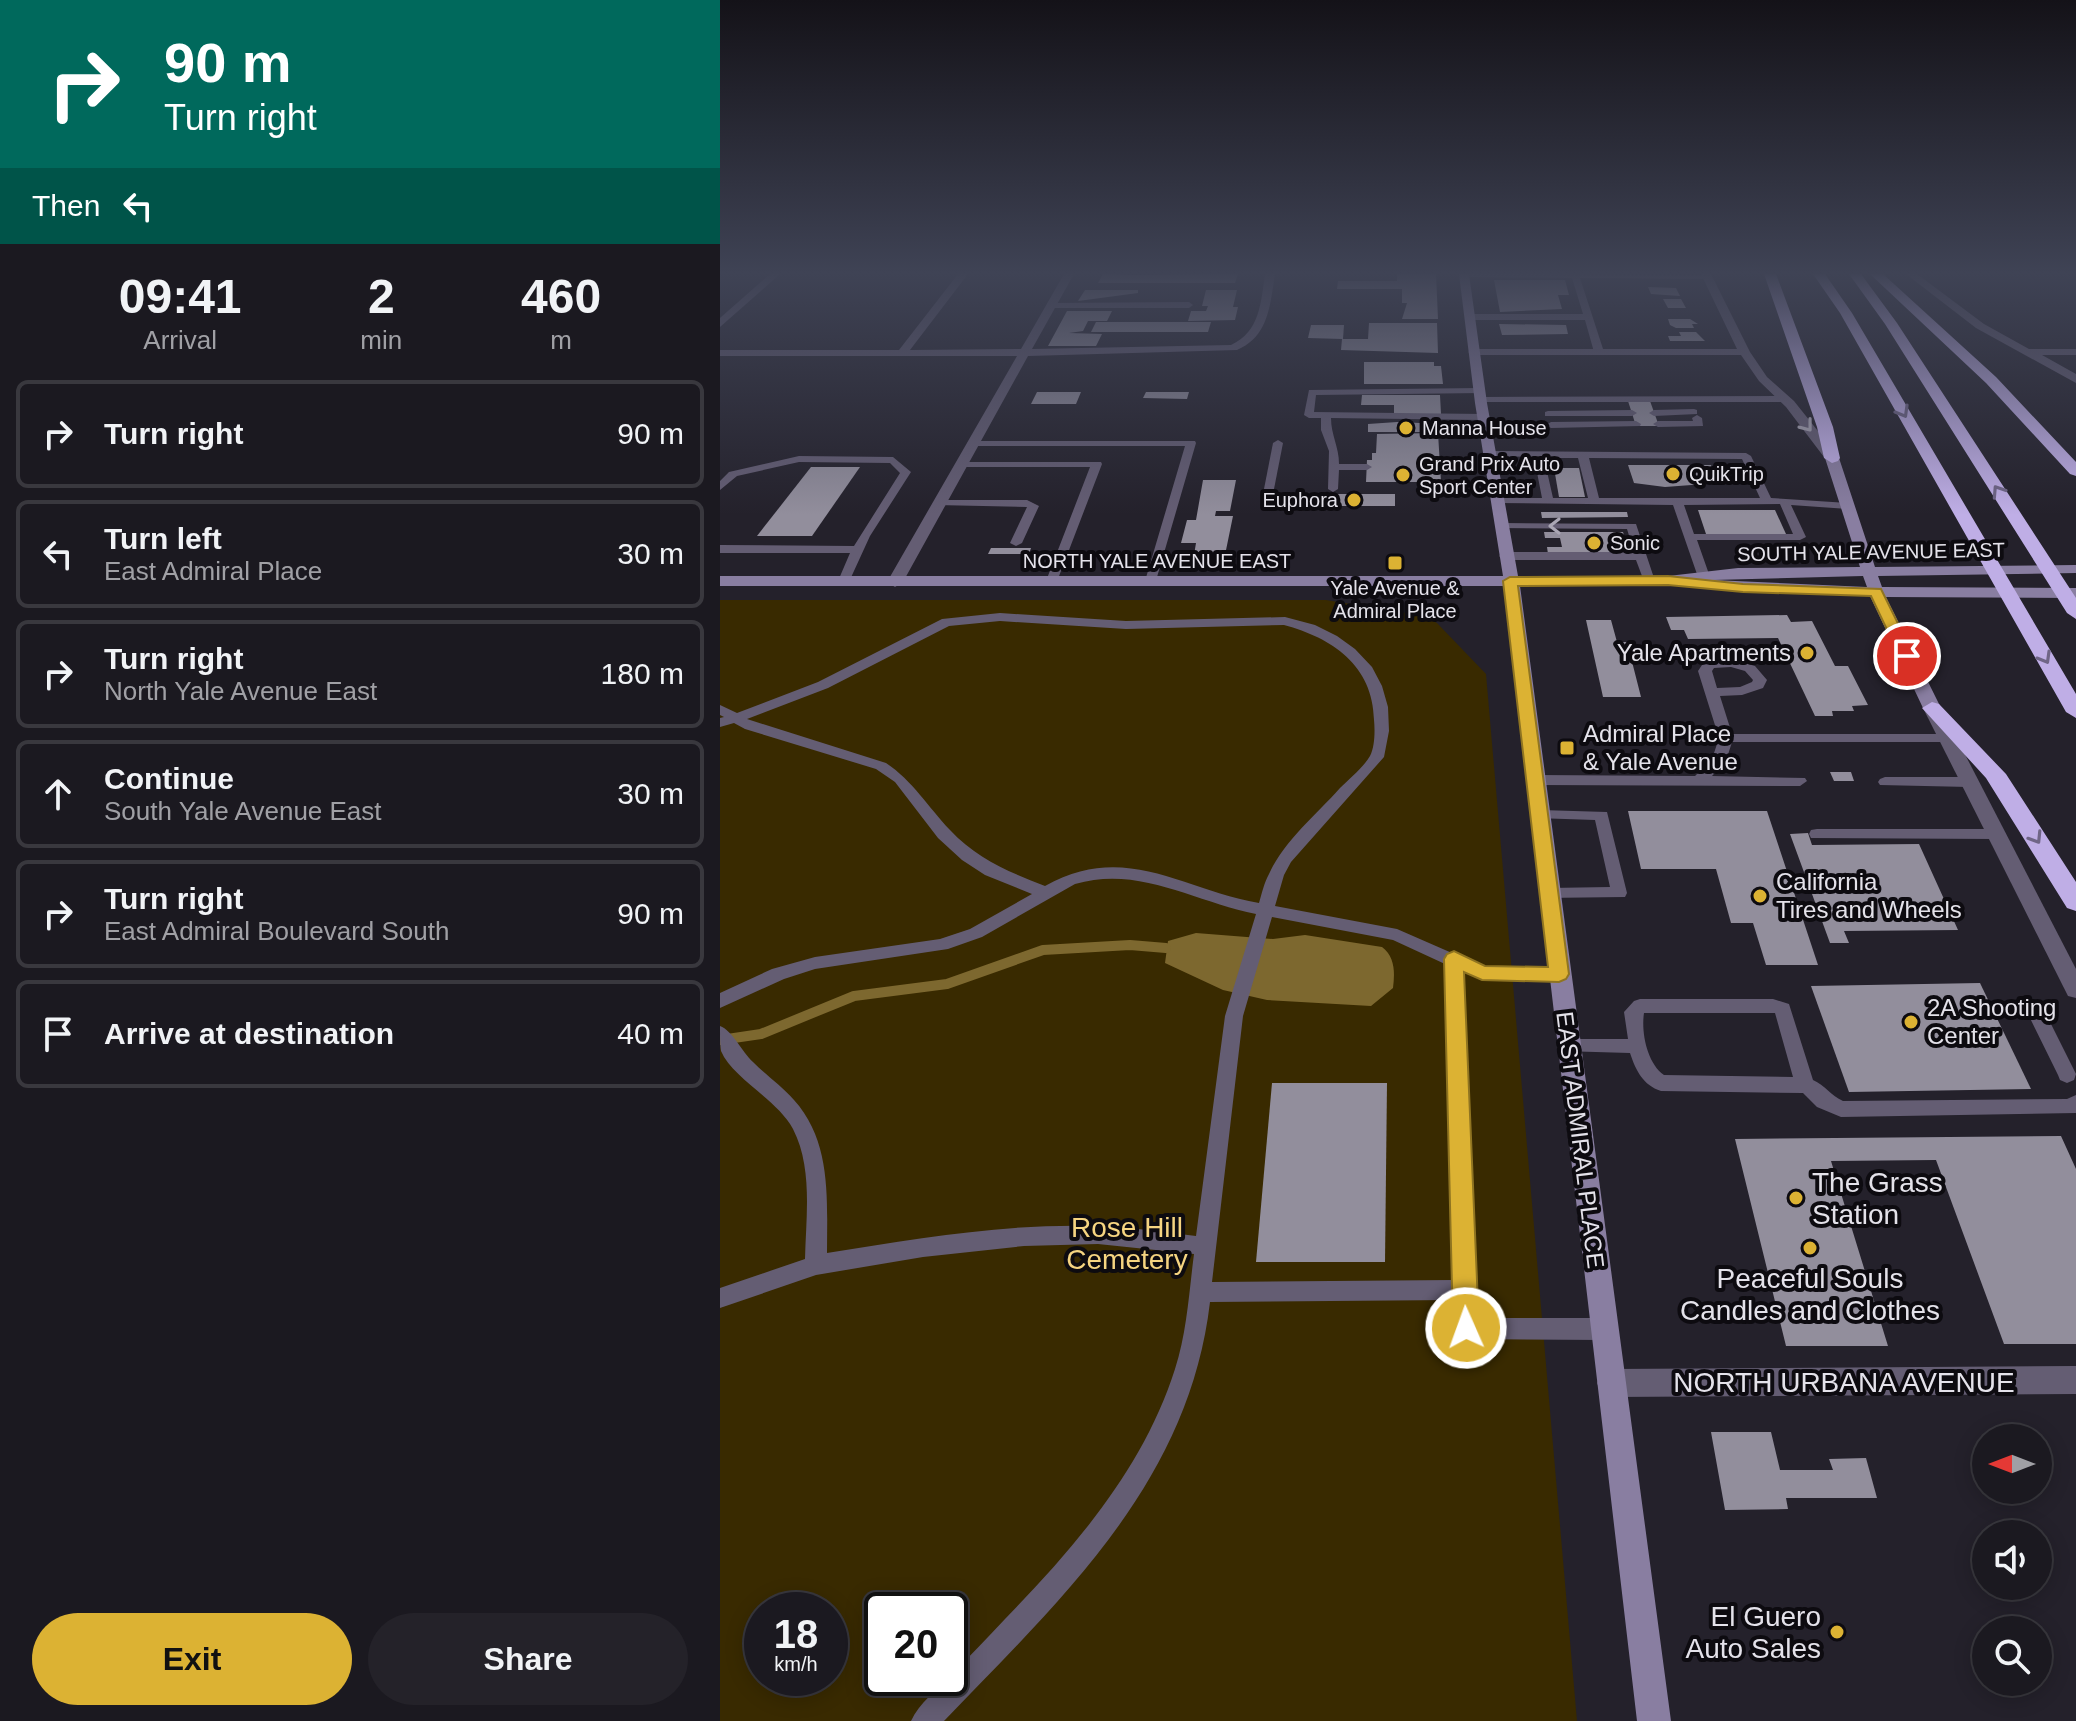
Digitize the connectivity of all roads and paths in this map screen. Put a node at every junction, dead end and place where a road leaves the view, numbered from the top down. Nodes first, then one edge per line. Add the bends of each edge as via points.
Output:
1 (1025, 354) edge
2 (1474, 354) edge
3 (1746, 354) edge
4 (1799, 354) edge
5 (1870, 354) edge
6 (1911, 354) edge
7 (1963, 354) edge
8 (2029, 354) edge
9 (2076, 379) edge
10 (1480, 395) junction
11 (1785, 399) junction
12 (1693, 409) junction
13 (1548, 413) junction
14 (1326, 415) junction
15 (1484, 417) junction
16 (974, 443) junction
17 (1278, 443) dead end
18 (1490, 454) junction
19 (1538, 454) junction
20 (1558, 454) junction
21 (1583, 455) junction
22 (1832, 458) junction
23 (962, 464) junction
24 (1334, 467) junction
25 (1367, 467) dead end
26 (2076, 471) edge
27 (720, 487) edge
28 (1269, 489) dead end
29 (1333, 489) dead end
30 (1498, 501) junction
31 (1548, 501) junction
32 (1594, 501) junction
33 (1767, 501) junction
34 (1784, 501) junction
35 (1677, 502) junction
36 (940, 503) junction
37 (1848, 506) junction
38 (1501, 526) junction
39 (1690, 537) junction
40 (1016, 543) dead end
41 (720, 549) edge
42 (859, 550) junction
43 (1505, 556) junction
44 (1640, 556) junction
45 (2076, 569) edge
46 (1869, 570) junction
47 (1704, 577) junction
48 (720, 581) edge
49 (844, 581) junction
50 (1052, 581) junction
51 (1151, 581) junction
52 (1510, 581) junction
53 (1595, 581) joint
54 (1649, 581) junction
55 (1668, 581) junction
56 (895, 582) junction
57 (1876, 592) junction
58 (2076, 593) edge
59 (2076, 613) edge
60 (1711, 692) dead end
61 (1932, 708) junction
62 (720, 709) edge
63 (2076, 712) edge
64 (728, 720) edge
65 (1726, 738) junction
66 (1947, 738) junction
67 (1536, 780) junction
68 (1698, 781) junction
69 (1800, 781) dead end
70 (1885, 782) dead end
71 (1969, 782) junction
72 (1540, 815) junction
73 (1817, 834) dead end
74 (1994, 834) junction
75 (1047, 893) junction
76 (1549, 894) junction
77 (2076, 902) edge
78 (1265, 910) junction
79 (1454, 959) junction
80 (1559, 974) junction
81 (2076, 990) edge
82 (720, 1001) edge
83 (2034, 1008) dead end
84 (720, 1033) edge
85 (1568, 1046) junction
86 (1638, 1046) junction
87 (2071, 1075) edge
88 (1805, 1085) junction
89 (2076, 1093) edge
90 (2076, 1103) edge
91 (1205, 1246) junction
92 (816, 1265) junction
93 (1465, 1290) junction
94 (1200, 1292) junction
95 (720, 1298) edge
96 (1604, 1329) junction
97 (2076, 1380) edge
98 (1611, 1383) junction
99 (925, 1721) edge
100 (1654, 1721) edge

1 - 16 street
2 - 10 main road, EAST ADMIRAL PLACE
3 - 11 street
4 - 22 highway
5 -> 63 highway
59 -> 6 highway
7 - 26 highway
8 - 9 street
10 - 13 lane
10 - 14 lane via 1312,392 1309,415
10 - 15 main road, EAST ADMIRAL PLACE
11 - 12 lane
11 -> 22 street
12 - 12 lane via 1699,424 1655,416
12 - 13 lane
13 - 13 lane via 1633,416
13 - 20 lane
14 - 15 lane
14 - 24 lane
15 - 18 main road, EAST ADMIRAL PLACE
16 - 23 street
16 - 51 lane via 1191,443
17 - 28 lane
18 - 19 lane
18 - 30 main road, EAST ADMIRAL PLACE
19 - 20 lane
19 - 31 lane
20 - 21 lane
21 - 32 lane
21 - 33 lane via 1746,456
22 - 37 main road
23 - 36 street
23 - 50 lane via 1097,464
24 - 25 lane
24 - 29 lane
27 - 42 lane via 733,474 799,459 893,460 906,472
30 - 31 lane
30 - 38 main road, EAST ADMIRAL PLACE
31 - 32 lane
32 - 35 lane
33 - 34 lane
33 - 35 lane
34 - 37 lane
34 - 39 lane via 1800,537
35 - 39 lane
36 - 40 lane via 1033,506
36 - 56 street
37 - 46 main road
38 - 43 main road, EAST ADMIRAL PLACE
44 -> 38 lane via 1632,526
39 - 47 lane
41 - 42 lane
42 - 49 lane
43 - 44 lane
43 - 52 main road, EAST ADMIRAL PLACE
44 - 54 lane
45 - 46 main road, SOUTH YALE AVENUE EAST
46 - 47 main road, SOUTH YALE AVENUE EAST
46 - 57 main road
47 - 55 main road, SOUTH YALE AVENUE EAST
48 - 49 main road, NORTH YALE AVENUE EAST
49 - 56 main road, NORTH YALE AVENUE EAST
50 - 51 main road, NORTH YALE AVENUE EAST
50 - 56 main road, NORTH YALE AVENUE EAST
51 - 52 main road, NORTH YALE AVENUE EAST
52 - 53 main road, NORTH YALE AVENUE EAST
52 - 67 main road, EAST ADMIRAL PLACE
53 - 54 main road, SOUTH YALE AVENUE EAST
54 - 55 main road, SOUTH YALE AVENUE EAST
55 - 57 main road, SOUTH YALE AVENUE EAST
57 - 58 main road, SOUTH YALE AVENUE EAST
57 - 61 main road
60 - 65 lane
61 - 66 street
61 -> 77 highway via 1995,774
62 - 64 lane
64 - 75 lane via 881,766 900,779 968,856
64 - 78 lane via 847,674 946,622 1012,617 1126,625 1264,620 1302,625 1340,644 1372,674 1380,692 1381,740 1365,774 1285,859
65 - 66 lane
65 - 68 lane via 1719,761
66 - 71 street
67 - 68 lane
67 - 72 main road, EAST ADMIRAL PLACE
68 - 69 lane
70 - 71 lane
71 - 74 street
72 - 76 main road, EAST ADMIRAL PLACE
72 - 76 lane via 1602,815 1619,893
73 - 74 lane
74 - 81 street
75 - 78 lane via 1089,874 1131,872
75 - 82 lane via 976,933 942,945 815,963
76 - 80 main road, EAST ADMIRAL PLACE
78 - 79 lane via 1397,935
78 - 91 lane via 1238,1003
79 - 80 lane via 1482,973
79 - 93 lane
80 - 85 main road, EAST ADMIRAL PLACE
83 - 87 lane
84 - 92 lane via 730,1053 788,1106 808,1136 815,1167
85 - 86 lane
85 - 96 main road, EAST ADMIRAL PLACE
86 - 88 lane via 1650,1078 1661,1083
86 - 88 lane via 1633,1012 1640,1006 1773,1006 1783,1009
87 - 89 lane
88 - 90 lane via 1841,1109
91 - 92 lane via 1098,1235 1024,1237
91 - 94 lane
92 - 95 lane
93 - 94 lane
93 - 96 lane via 1466,1328
94 - 99 lane via 1186,1371 1143,1467 1109,1520 1050,1590
96 - 98 main road, EAST ADMIRAL PLACE
97 - 98 street, NORTH URBANA AVENUE
98 - 100 main road, EAST ADMIRAL PLACE

